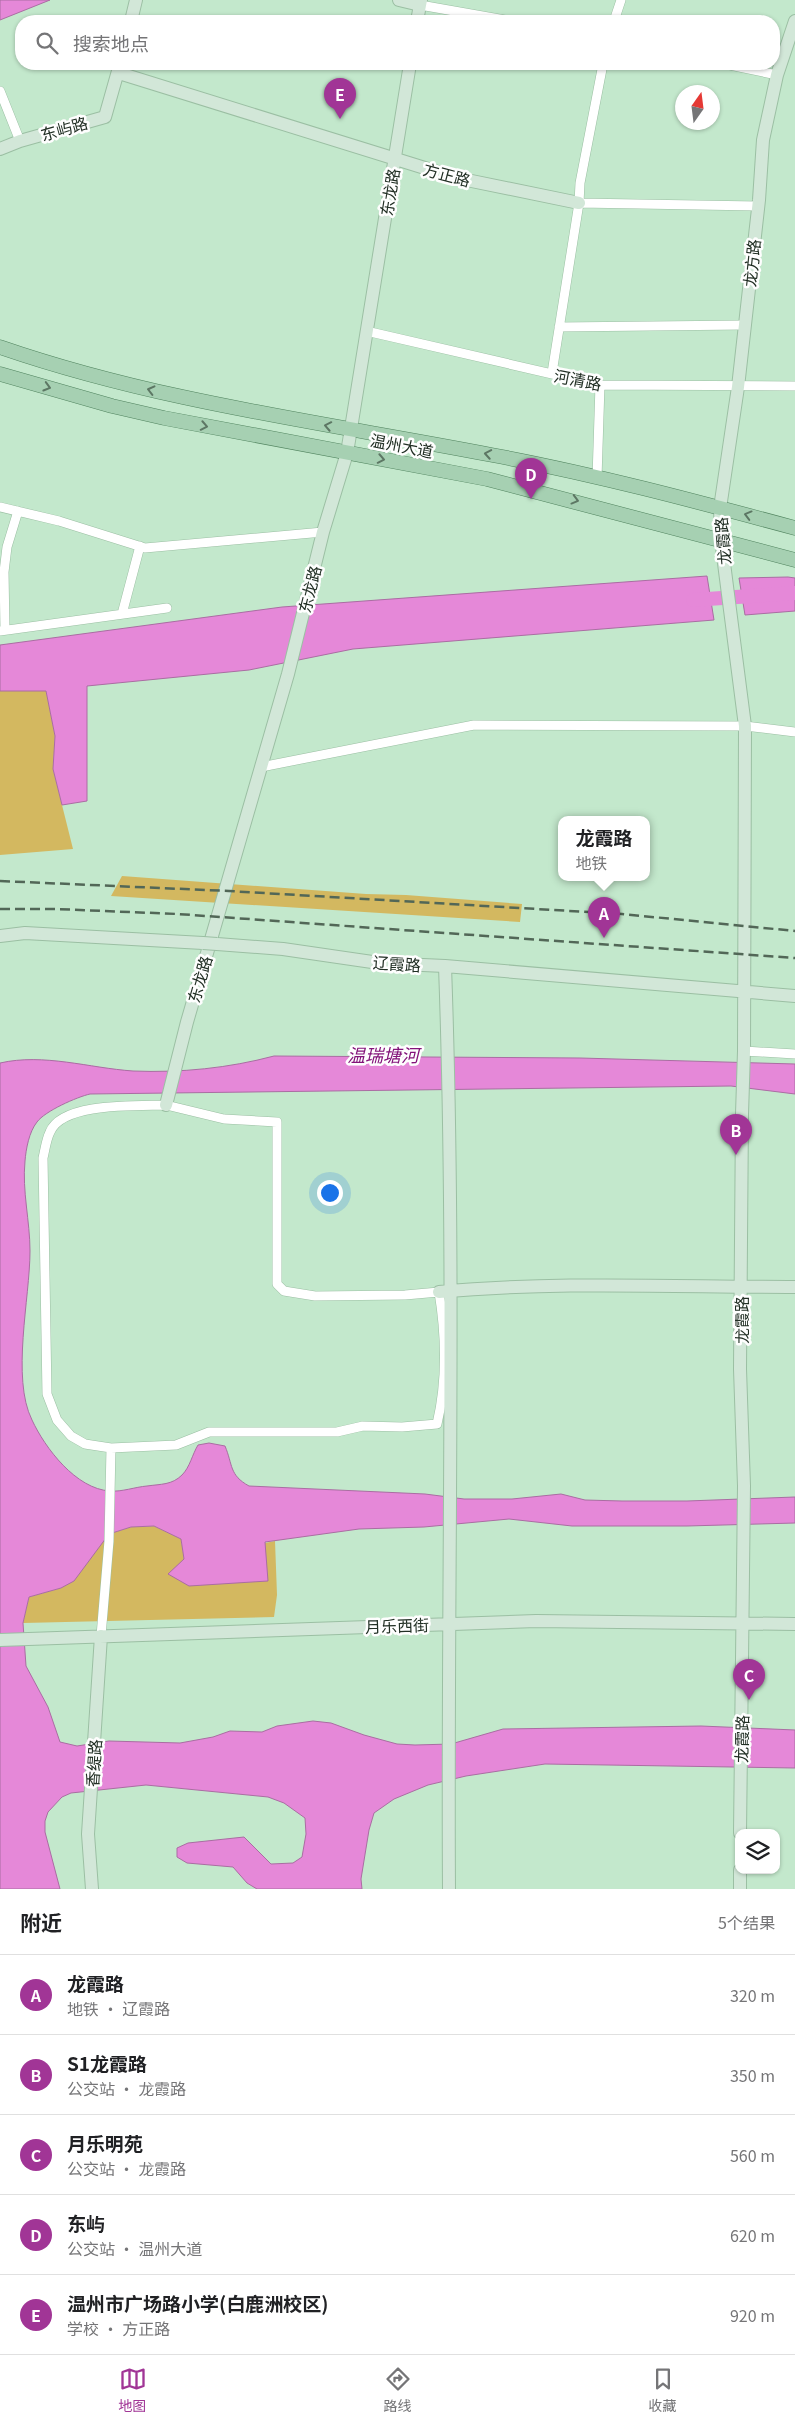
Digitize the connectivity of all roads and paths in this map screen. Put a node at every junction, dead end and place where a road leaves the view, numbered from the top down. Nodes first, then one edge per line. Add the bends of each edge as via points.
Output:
1 (136, 0) edge
2 (399, 0) edge
3 (621, 0) edge
4 (420, 2) edge
5 (132, 15) edge
6 (418, 15) edge
7 (482, 15) edge
8 (616, 15) edge
9 (795, 21) edge
10 (780, 68) edge
11 (118, 70) edge
12 (125, 70) edge
13 (409, 70) edge
14 (602, 70) edge
15 (757, 70) edge
16 (779, 70) edge
17 (778, 74) junction
18 (0, 91) edge
19 (20, 141) junction
20 (0, 149) edge
21 (394, 159) junction
22 (579, 203) junction
23 (757, 206) junction
24 (744, 324) junction
25 (559, 327) junction
26 (366, 331) junction
27 (0, 347) edge
28 (0, 374) edge
29 (552, 374) junction
30 (600, 384) junction
31 (738, 386) junction
32 (795, 386) edge
33 (350, 430) junction
34 (347, 453) junction
35 (597, 478) junction
36 (0, 507) edge
37 (720, 508) junction
38 (18, 511) junction
39 (795, 528) edge
40 (323, 532) junction
41 (721, 540) junction
42 (140, 546) junction
43 (795, 560) edge
44 (167, 608) dead end
45 (122, 614) junction
46 (3, 630) edge
47 (745, 726) junction
48 (795, 732) edge
49 (261, 767) junction
50 (0, 936) edge
51 (445, 966) junction
52 (745, 993) junction
53 (795, 996) edge
54 (744, 1051) junction
55 (795, 1054) edge
56 (166, 1102) junction
57 (741, 1287) junction
58 (795, 1287) edge
59 (445, 1291) junction
60 (111, 1448) junction
61 (450, 1623) junction
62 (740, 1623) junction
63 (795, 1624) edge
64 (101, 1636) junction
65 (0, 1640) edge
66 (740, 1829) edge
67 (740, 1874) edge
68 (92, 1889) edge
69 (449, 1889) edge
70 (740, 1889) edge

1 - 5 street
2 - 4 street
3 - 8 street
4 - 6 street
4 - 7 street
9 - 10 street, 龙方路
11 - 19 street, 东屿路 via 105,117
12 - 21 street, 方正路
13 - 21 street, 东龙路
14 - 22 street
15 - 17 street
16 - 17 street, 龙方路
17 - 23 street, 龙方路 via 763,140
18 - 19 street
19 - 20 street, 东屿路
21 - 22 street, 方正路 via 457,178
21 - 26 street, 东龙路
22 - 23 street, 方正路
22 - 25 street
23 - 24 street, 龙方路
24 - 25 street
24 - 31 street, 龙方路
25 - 29 street
26 - 29 street, 河清路
26 - 33 street, 东龙路
33 -> 27 main road, 温州大道 via 176,396
28 -> 34 main road, 温州大道 via 164,418
29 - 30 street, 河清路
30 - 31 street, 河清路
30 - 35 street
31 - 32 street, 河清路
31 - 37 street, 龙方路
33 - 34 street, 东龙路
35 -> 33 main road, 温州大道 via 493,455
34 - 40 street, 东龙路
34 -> 41 main road, 温州大道 via 487,479
35 - 37 main road, 温州大道
36 - 38 street
39 -> 37 main road, 温州大道
37 - 41 street, 龙霞路
38 - 42 street
38 - 46 street via 7,547
40 - 42 street
40 - 49 street, 东龙路
41 - 43 main road, 温州大道
41 - 47 street, 龙霞路
42 - 45 street
44 - 45 street
45 - 46 street
47 - 48 street
47 - 49 street via 474,725
47 - 52 street, 龙霞路
49 - 56 street, 东龙路
50 - 51 street, 辽霞路, bridge via 25,933 203,943 283,949 379,963
51 - 52 street, 辽霞路
51 - 59 street via 450,1102
52 - 53 street, 辽霞路
52 - 54 street, 龙霞路
54 - 55 street
54 - 57 street, 龙霞路
56 - 59 street via 224,1120 277,1122 277,1284 284,1291 314,1296
56 - 60 street via 104,1107 68,1114 50,1130 43,1158 47,1394 57,1420 71,1436 85,1444
57 - 58 street
57 - 59 street via 559,1286
57 - 62 street, 龙霞路 via 744,1486
59 - 60 street via 442,1403 438,1424 362,1426 337,1432 209,1432 176,1445
59 - 61 street via 451,1441
60 - 64 street
61 - 62 street, 月乐西街
61 - 64 street, 月乐西街
61 - 69 street
62 - 63 street, 月乐西街
62 - 66 street, 龙霞路
64 - 65 street, 月乐西街
64 - 68 street, 香缇路 via 88,1834
67 - 70 street

